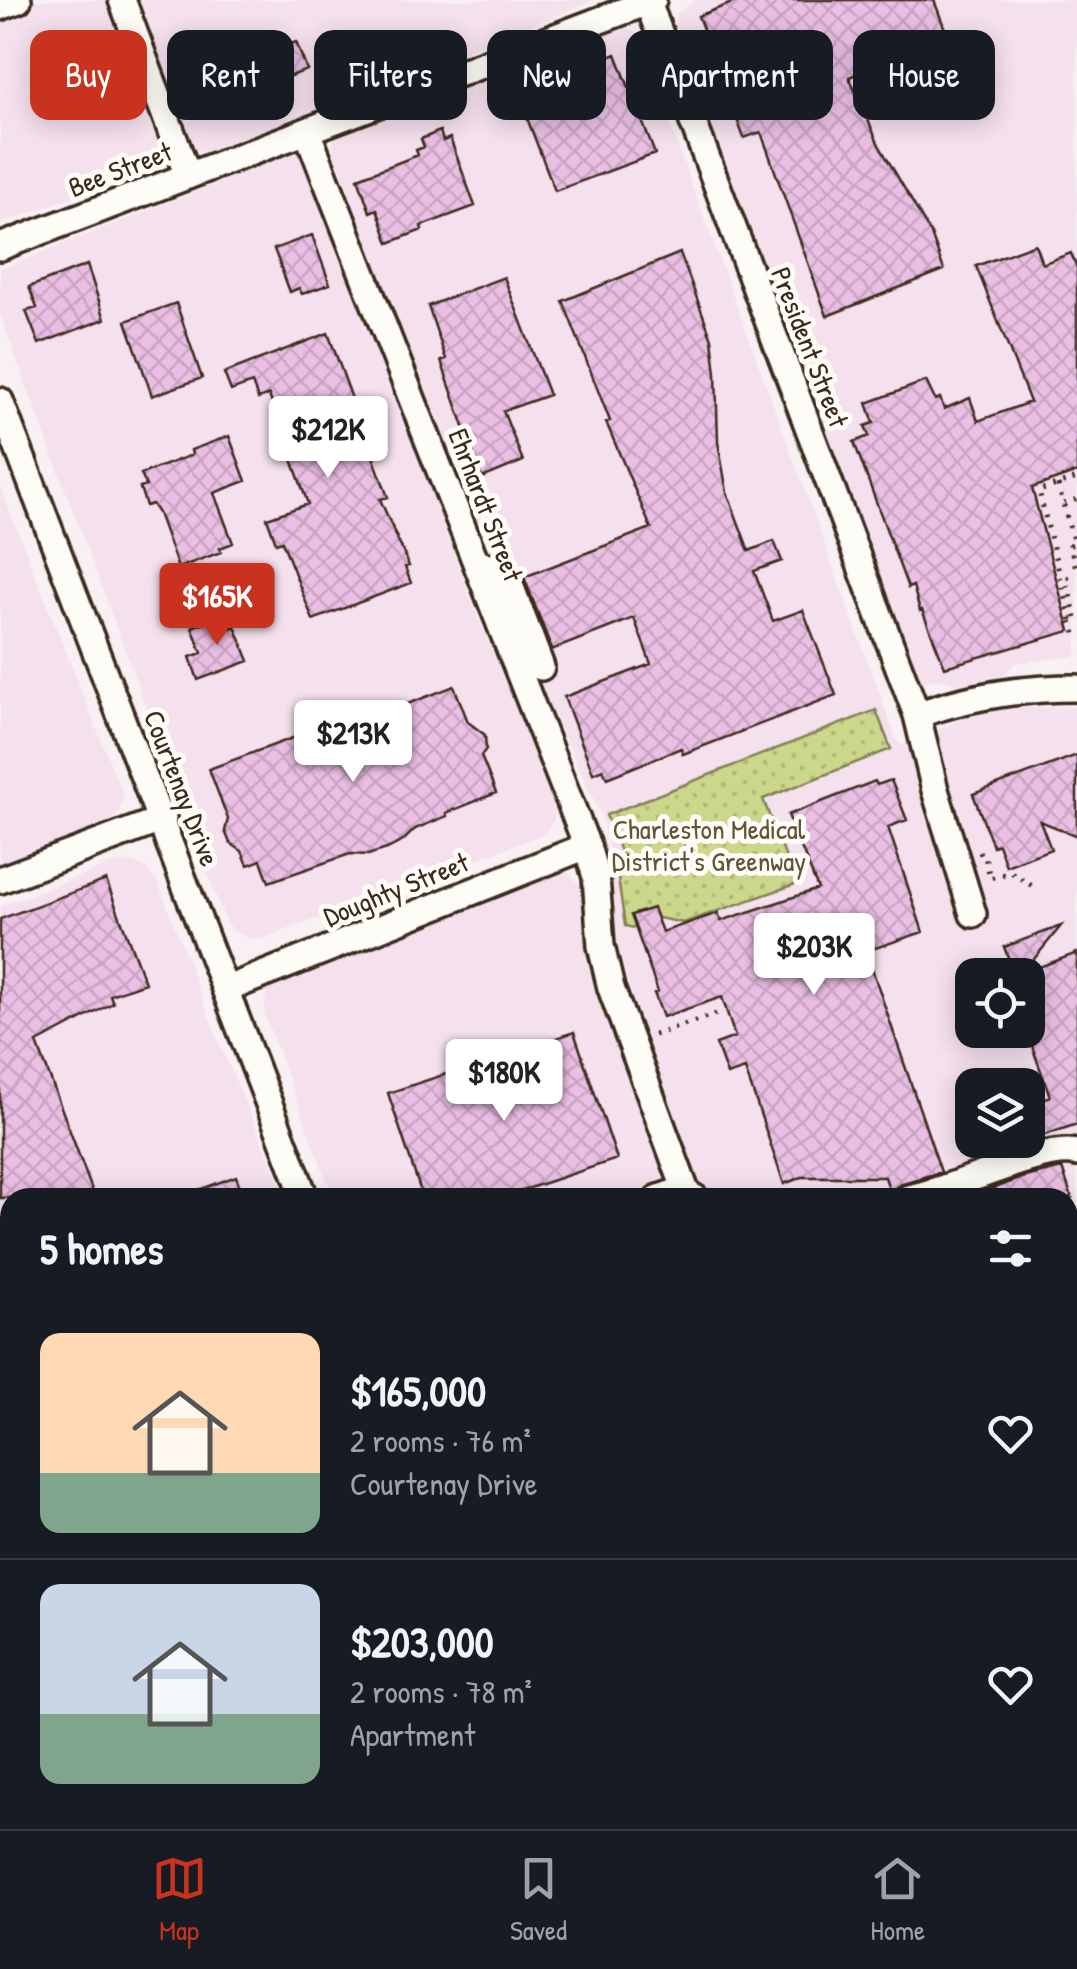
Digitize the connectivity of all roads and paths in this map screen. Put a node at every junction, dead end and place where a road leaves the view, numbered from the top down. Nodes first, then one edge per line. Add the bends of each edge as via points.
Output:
1 (18, 0) edge
2 (122, 0) edge
3 (649, 1) edge
4 (0, 7) edge
5 (307, 130) junction
6 (188, 176) junction
7 (0, 246) edge
8 (0, 401) edge
9 (1077, 478) edge
10 (1058, 484) junction
11 (1077, 499) edge
12 (1064, 504) junction
13 (476, 563) junction
14 (1077, 574) edge
15 (1074, 618) edge
16 (1077, 639) edge
17 (541, 667) dead end
18 (1077, 688) edge
19 (917, 715) junction
20 (163, 819) junction
21 (950, 840) junction
22 (587, 846) junction
23 (0, 880) edge
24 (1037, 889) dead end
25 (974, 914) dead end
26 (227, 989) junction
27 (722, 1012) dead end
28 (646, 1037) dead end
29 (1077, 1153) edge
30 (302, 1188) edge
31 (688, 1188) edge
32 (950, 1188) edge

1 - 4 street
2 - 6 street
3 - 5 street, Bee Street
3 - 19 street, President Street
5 - 6 street, Bee Street
5 - 13 street, Ehrhardt Street
6 - 7 street, Bee Street
8 - 20 street, Courtenay Drive
9 - 10 path
10 - 12 path
10 - 15 path via 1040,491
11 - 12 path
12 - 14 path
13 - 17 street via 507,578
13 - 22 street, Ehrhardt Street
14 - 15 path via 1066,578
15 - 16 path
18 - 19 street via 1033,688
19 - 21 street, President Street
20 - 23 street
20 - 26 street, Courtenay Drive
21 - 24 path via 985,856 990,878 1011,872
21 - 25 street, President Street
22 - 26 street, Doughty Street
22 - 31 street, Ehrhardt Street via 611,988
26 - 30 street, Courtenay Drive
27 - 28 path
29 - 32 street via 1046,1154

